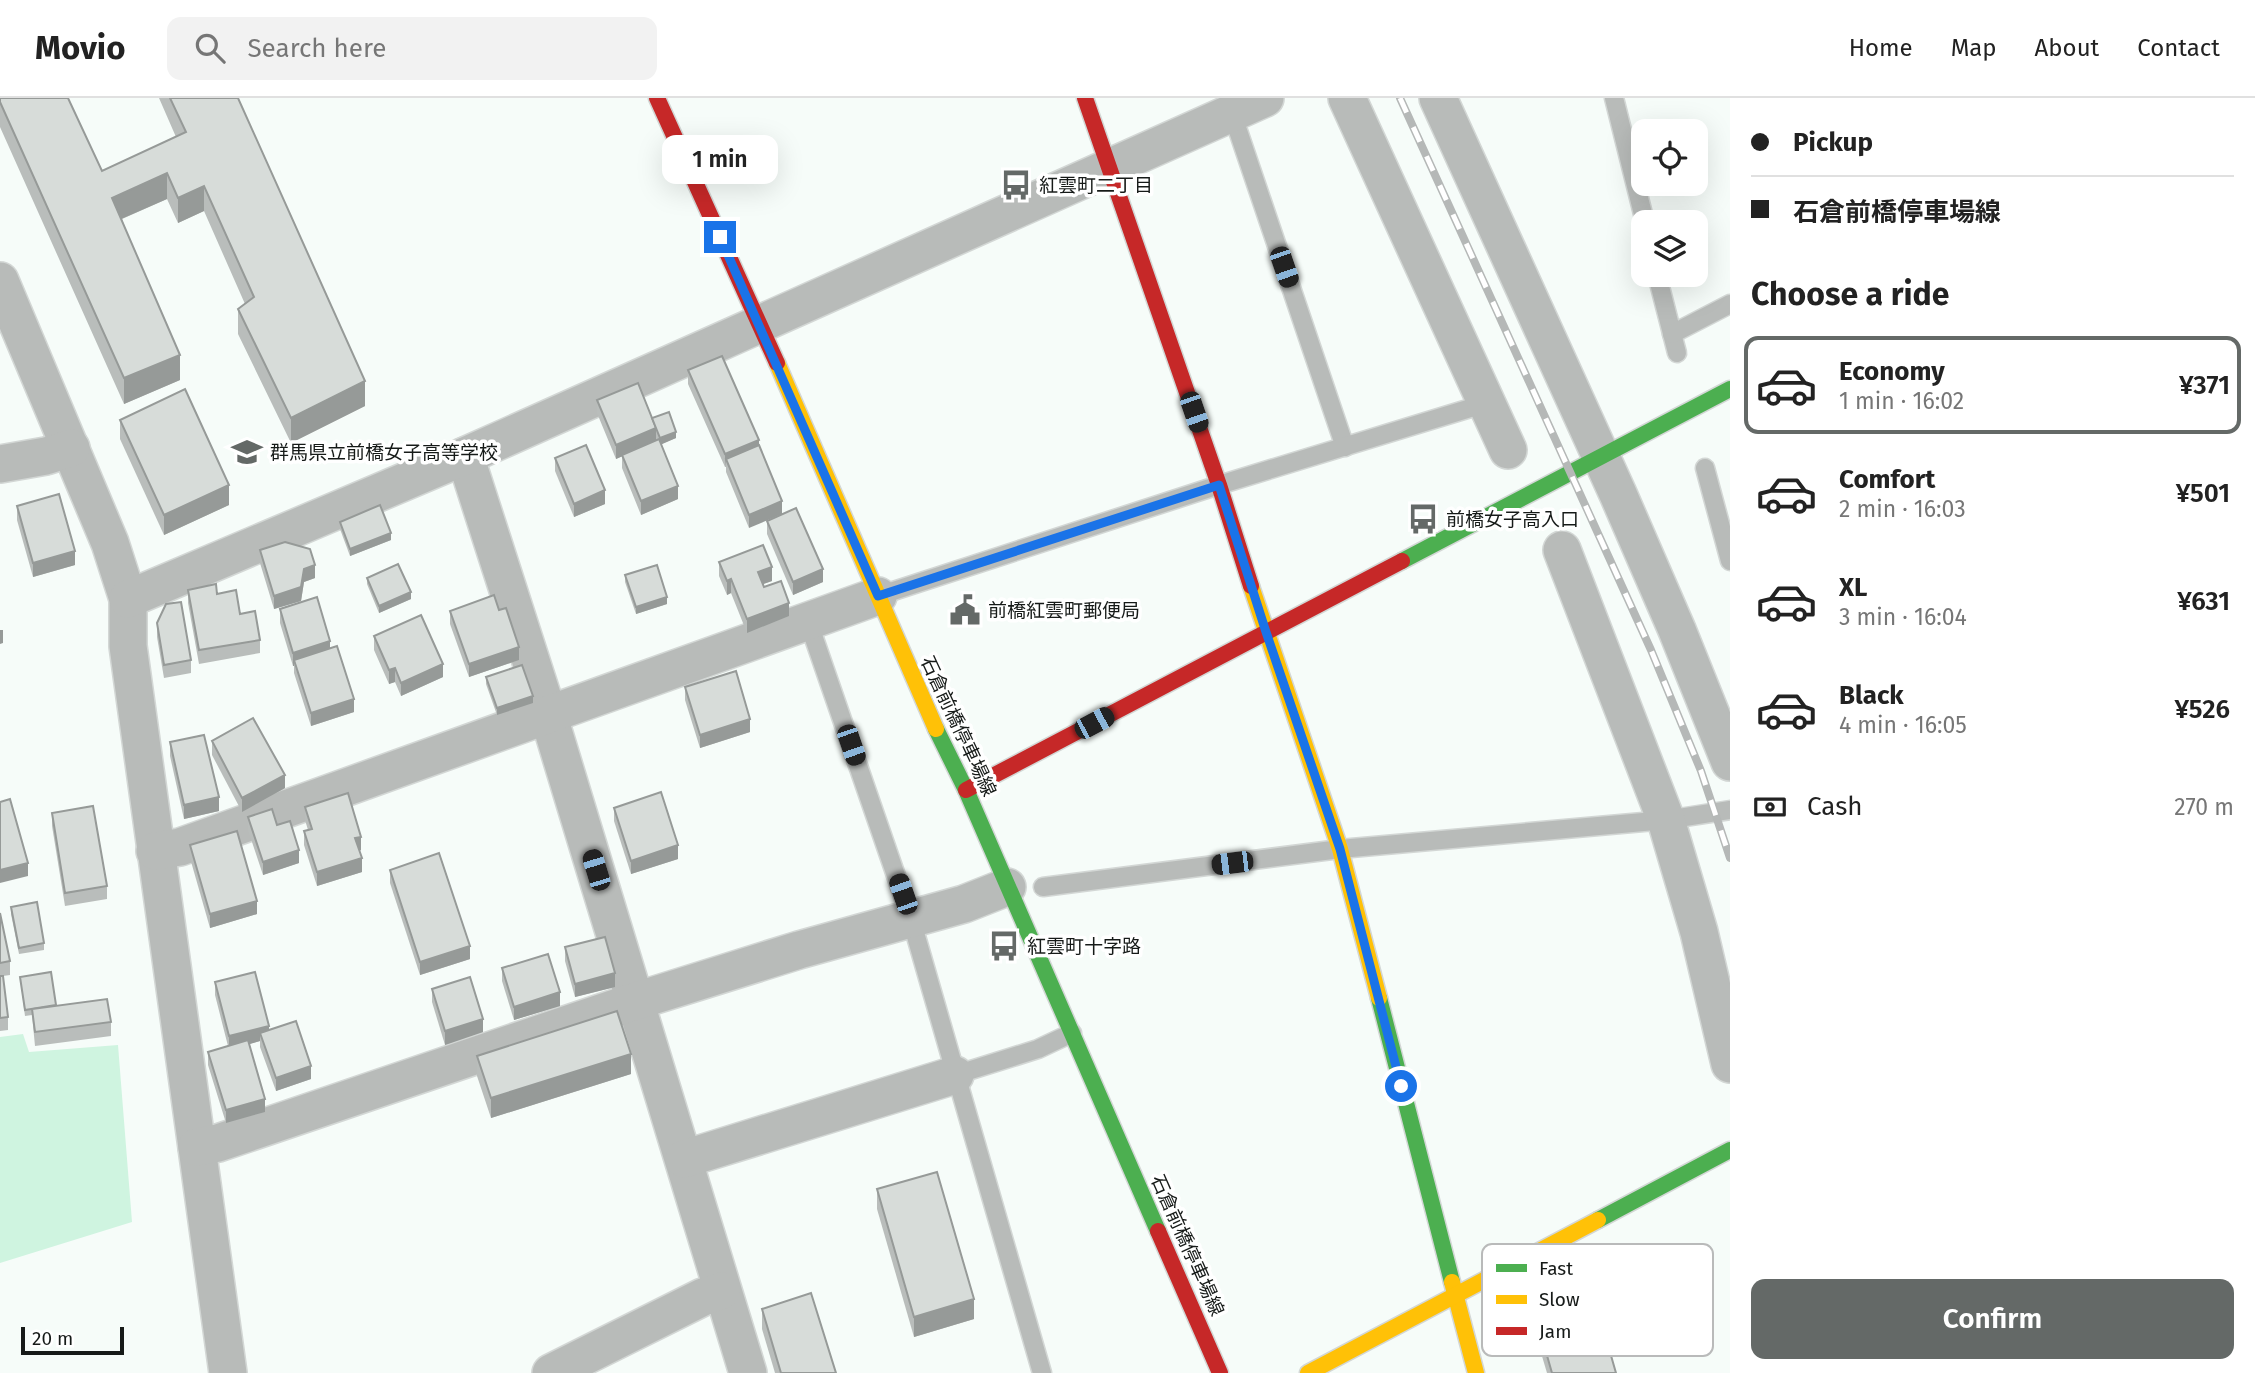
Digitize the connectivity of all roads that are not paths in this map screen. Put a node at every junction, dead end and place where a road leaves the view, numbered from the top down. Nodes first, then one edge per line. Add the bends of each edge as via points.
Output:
1 (657, 98) edge
2 (1085, 98) edge
3 (1265, 98) edge
4 (1347, 98) edge
5 (1438, 98) edge
6 (1614, 98) edge
7 (1232, 113) junction
8 (1107, 168) junction
9 (1642, 210) edge
10 (0, 281) edge
11 (1660, 287) edge
12 (1730, 304) edge
13 (759, 323) junction
14 (1672, 334) junction
15 (1677, 353) dead end
16 (1730, 389) edge
17 (1487, 402) junction
18 (71, 447) junction
19 (1345, 447) junction
20 (1508, 450) dead end
21 (465, 456) junction
22 (1602, 458) junction
23 (0, 464) edge
24 (1705, 468) dead end
25 (1219, 485) junction
26 (1562, 550) dead end
27 (1730, 561) edge
28 (878, 596) junction
29 (128, 599) junction
30 (808, 621) junction
31 (1266, 632) junction
32 (548, 714) junction
33 (1730, 762) edge
34 (966, 790) junction
35 (1730, 810) edge
36 (1666, 820) junction
37 (1340, 849) junction
38 (155, 851) junction
39 (1007, 887) junction
40 (1043, 887) dead end
41 (911, 919) junction
42 (636, 1001) junction
43 (1072, 1033) junction
44 (1730, 1064) edge
45 (955, 1075) junction
46 (197, 1147) junction
47 (1730, 1150) edge
48 (684, 1159) junction
49 (1554, 1244) edge
50 (1482, 1282) edge
51 (721, 1291) junction
52 (1456, 1296) junction
53 (228, 1373) edge
54 (551, 1373) edge
55 (748, 1373) edge
56 (1042, 1373) edge
57 (1220, 1373) edge
58 (1307, 1373) edge
59 (1476, 1373) edge

1 - 13 street, 石倉前橋停車場線
2 - 8 street
3 - 7 street
4 - 17 street
5 - 22 street
6 - 9 lane
7 - 8 street
7 - 19 lane
8 - 13 street
8 - 25 street
10 - 18 street
11 - 14 lane
12 - 14 lane
13 - 21 street
13 - 28 street, 石倉前橋停車場線
14 - 15 lane
16 - 22 street
17 - 19 lane
17 - 20 street
18 - 23 street
18 - 29 street
19 - 25 lane
21 - 29 street
21 - 32 street
22 - 31 street
22 - 33 street
24 - 27 lane
25 - 28 lane
25 - 31 street
26 - 36 street
28 - 30 street
28 - 34 street, 石倉前橋停車場線
29 - 38 street via 128,646
30 - 32 street
30 - 41 lane
31 - 34 street
31 - 37 street
32 - 38 street via 180,847
32 - 42 street
34 - 39 street, 石倉前橋停車場線
35 - 36 lane
36 - 37 lane
36 - 44 street via 1699,932
37 - 40 lane
37 - 52 street
38 - 46 street
39 - 41 street
39 - 43 street, 石倉前橋停車場線
41 - 42 street
41 - 45 lane
42 - 46 street
42 - 48 street
43 - 45 lane via 1038,1049
43 - 57 street, 石倉前橋停車場線
45 - 48 street
45 - 56 lane
46 - 53 street
47 - 49 street
48 - 51 street
50 - 52 street
51 - 54 street
51 - 55 street
52 - 58 street
52 - 59 street

